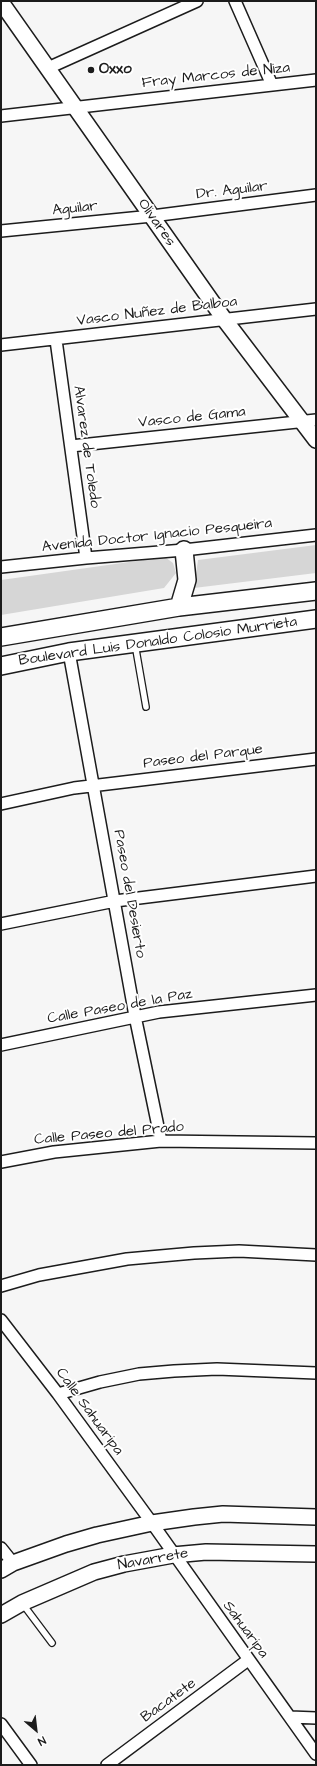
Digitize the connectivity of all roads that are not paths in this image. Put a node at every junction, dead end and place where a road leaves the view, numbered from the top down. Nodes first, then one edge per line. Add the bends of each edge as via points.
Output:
1 (197, 1) edge
2 (235, 1) edge
3 (1, 2) edge
4 (48, 68) junction
5 (316, 80) edge
6 (272, 85) junction
7 (75, 106) junction
8 (1, 116) edge
9 (316, 195) edge
10 (152, 216) junction
11 (1, 231) edge
12 (316, 309) edge
13 (224, 319) junction
14 (56, 340) junction
15 (1, 345) edge
16 (309, 420) edge
17 (316, 440) edge
18 (71, 446) junction
19 (316, 535) edge
20 (184, 550) junction
21 (86, 558) junction
22 (1, 567) edge
23 (316, 591) edge
24 (179, 607) junction
25 (316, 619) edge
26 (1, 637) edge
27 (135, 643) junction
28 (69, 652) junction
29 (1, 666) edge
30 (146, 707) dead end
31 (316, 759) edge
32 (94, 785) junction
33 (1, 804) edge
34 (316, 876) edge
35 (115, 901) junction
36 (1, 924) edge
37 (316, 995) edge
38 (135, 1016) junction
39 (1, 1045) edge
40 (161, 1141) junction
41 (316, 1143) edge
42 (1, 1162) edge
43 (316, 1255) edge
44 (1, 1286) edge
45 (1, 1320) edge
46 (316, 1373) edge
47 (58, 1394) junction
48 (316, 1518) edge
49 (152, 1523) junction
50 (1, 1548) edge
51 (173, 1554) junction
52 (316, 1554) edge
53 (7, 1567) edge
54 (22, 1603) junction
55 (1, 1615) edge
56 (52, 1643) dead end
57 (248, 1660) junction
58 (290, 1717) junction
59 (316, 1718) edge
60 (3, 1729) edge
61 (316, 1754) edge
62 (31, 1765) edge
63 (107, 1765) edge

1 - 4 street
2 - 6 street
3 - 4 main road, Olivares
4 - 7 main road, Olivares
5 - 6 street, Fray Marcos de Niza
6 - 7 street, Fray Marcos de Niza
7 - 8 street, Fray Marcos de Niza
7 - 10 main road, Olivares
9 - 10 street, Dr. Aguilar
10 - 11 street, Aguilar
10 - 13 main road, Olivares
12 - 13 street, Vasco Nuñez de Balboa
13 - 14 street, Vasco Nuñez de Balboa
13 - 16 main road, Olivares
14 - 15 street, Vasco Nuñez de Balboa
14 - 18 street, Alvarez de Toledo
16 - 17 main road, Olivares
16 - 18 street, Vasco de Gama
18 - 21 street, Alvarez de Toledo
19 - 20 street, Avenida Doctor Ignacio Pesqueira
20 - 21 street, Avenida Doctor Ignacio Pesqueira
20 - 24 main road via 187,580
21 - 22 street, Avenida Doctor Ignacio Pesqueira
23 - 24 main road, Boulevard Luis Donaldo Colosio Murrieta
24 - 26 main road, Boulevard Luis Donaldo Colosio Murrieta
25 - 27 main road, Boulevard Luis Donaldo Colosio Murrieta
27 - 28 main road, Boulevard Luis Donaldo Colosio Murrieta
27 - 30 lane
28 - 29 main road, Boulevard Luis Donaldo Colosio Murrieta
28 - 32 street, Paseo del Desierto
31 - 32 street, Paseo del Parque
32 - 33 street, Paseo del Parque
32 - 35 street, Paseo del Desierto
34 - 35 street
35 - 36 street
35 - 38 street, Paseo del Desierto
37 - 38 street, Calle Paseo de la Paz
38 - 39 street, Calle Paseo de la Paz
38 - 40 street, Paseo del Desierto
40 - 41 street, Calle Paseo del Prado
40 - 42 street, Calle Paseo del Prado via 54,1152
43 - 44 street via 239,1251 127,1259 39,1275
45 - 47 street, Calle Sahuaripa
46 - 47 street via 216,1369 174,1371 100,1382
47 - 49 street, Calle Sahuaripa
48 - 49 main road via 223,1514
49 - 51 street, Sahuaripa
49 - 53 main road via 66,1544
50 - 53 street
51 - 52 main road, Navarrete
51 - 54 main road, Navarrete via 94,1572
51 - 57 street, Sahuaripa
54 - 55 main road, Navarrete
54 - 56 lane
57 - 58 street, Sahuaripa
57 - 63 street, Bacatete
58 - 59 street
58 - 61 street, Sahuaripa
60 - 62 street

